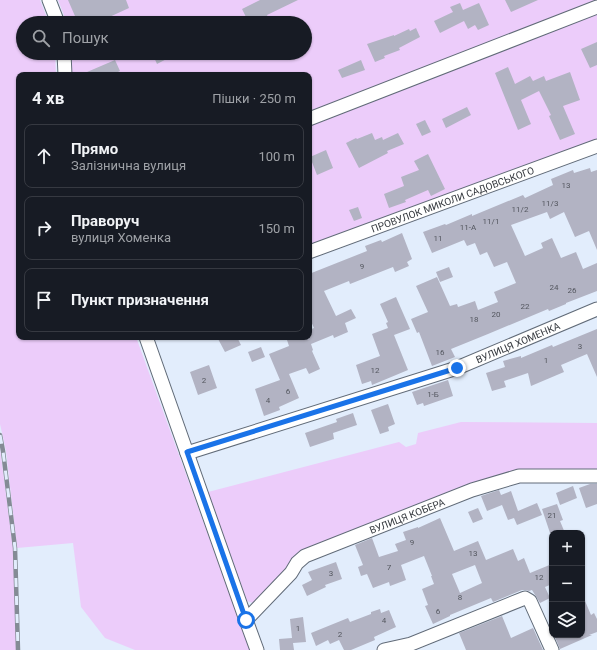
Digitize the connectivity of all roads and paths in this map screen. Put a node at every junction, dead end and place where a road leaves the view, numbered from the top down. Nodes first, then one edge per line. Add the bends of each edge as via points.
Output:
1 (49, 0) edge
2 (597, 8) edge
3 (55, 16) edge
4 (64, 60) edge
5 (65, 72) edge
6 (312, 118) edge
7 (597, 146) edge
8 (312, 251) edge
9 (597, 309) edge
10 (147, 340) edge
11 (187, 452) junction
12 (597, 476) edge
13 (246, 620) junction
14 (258, 650) edge
15 (384, 650) edge
16 (552, 650) edge

1 - 3 street
2 - 6 street
4 - 5 street
7 - 8 street, ПРОВУЛОК МИКОЛИ САДОВСЬКОГО
9 - 11 street, ВУЛИЦЯ ХОМЕНКА via 457,368
10 - 11 street
11 - 13 street
12 - 13 street, ВУЛИЦЯ КОБЕРА via 520,476 472,490 306,556
13 - 14 street
15 - 16 street via 410,644 525,598 530,601

